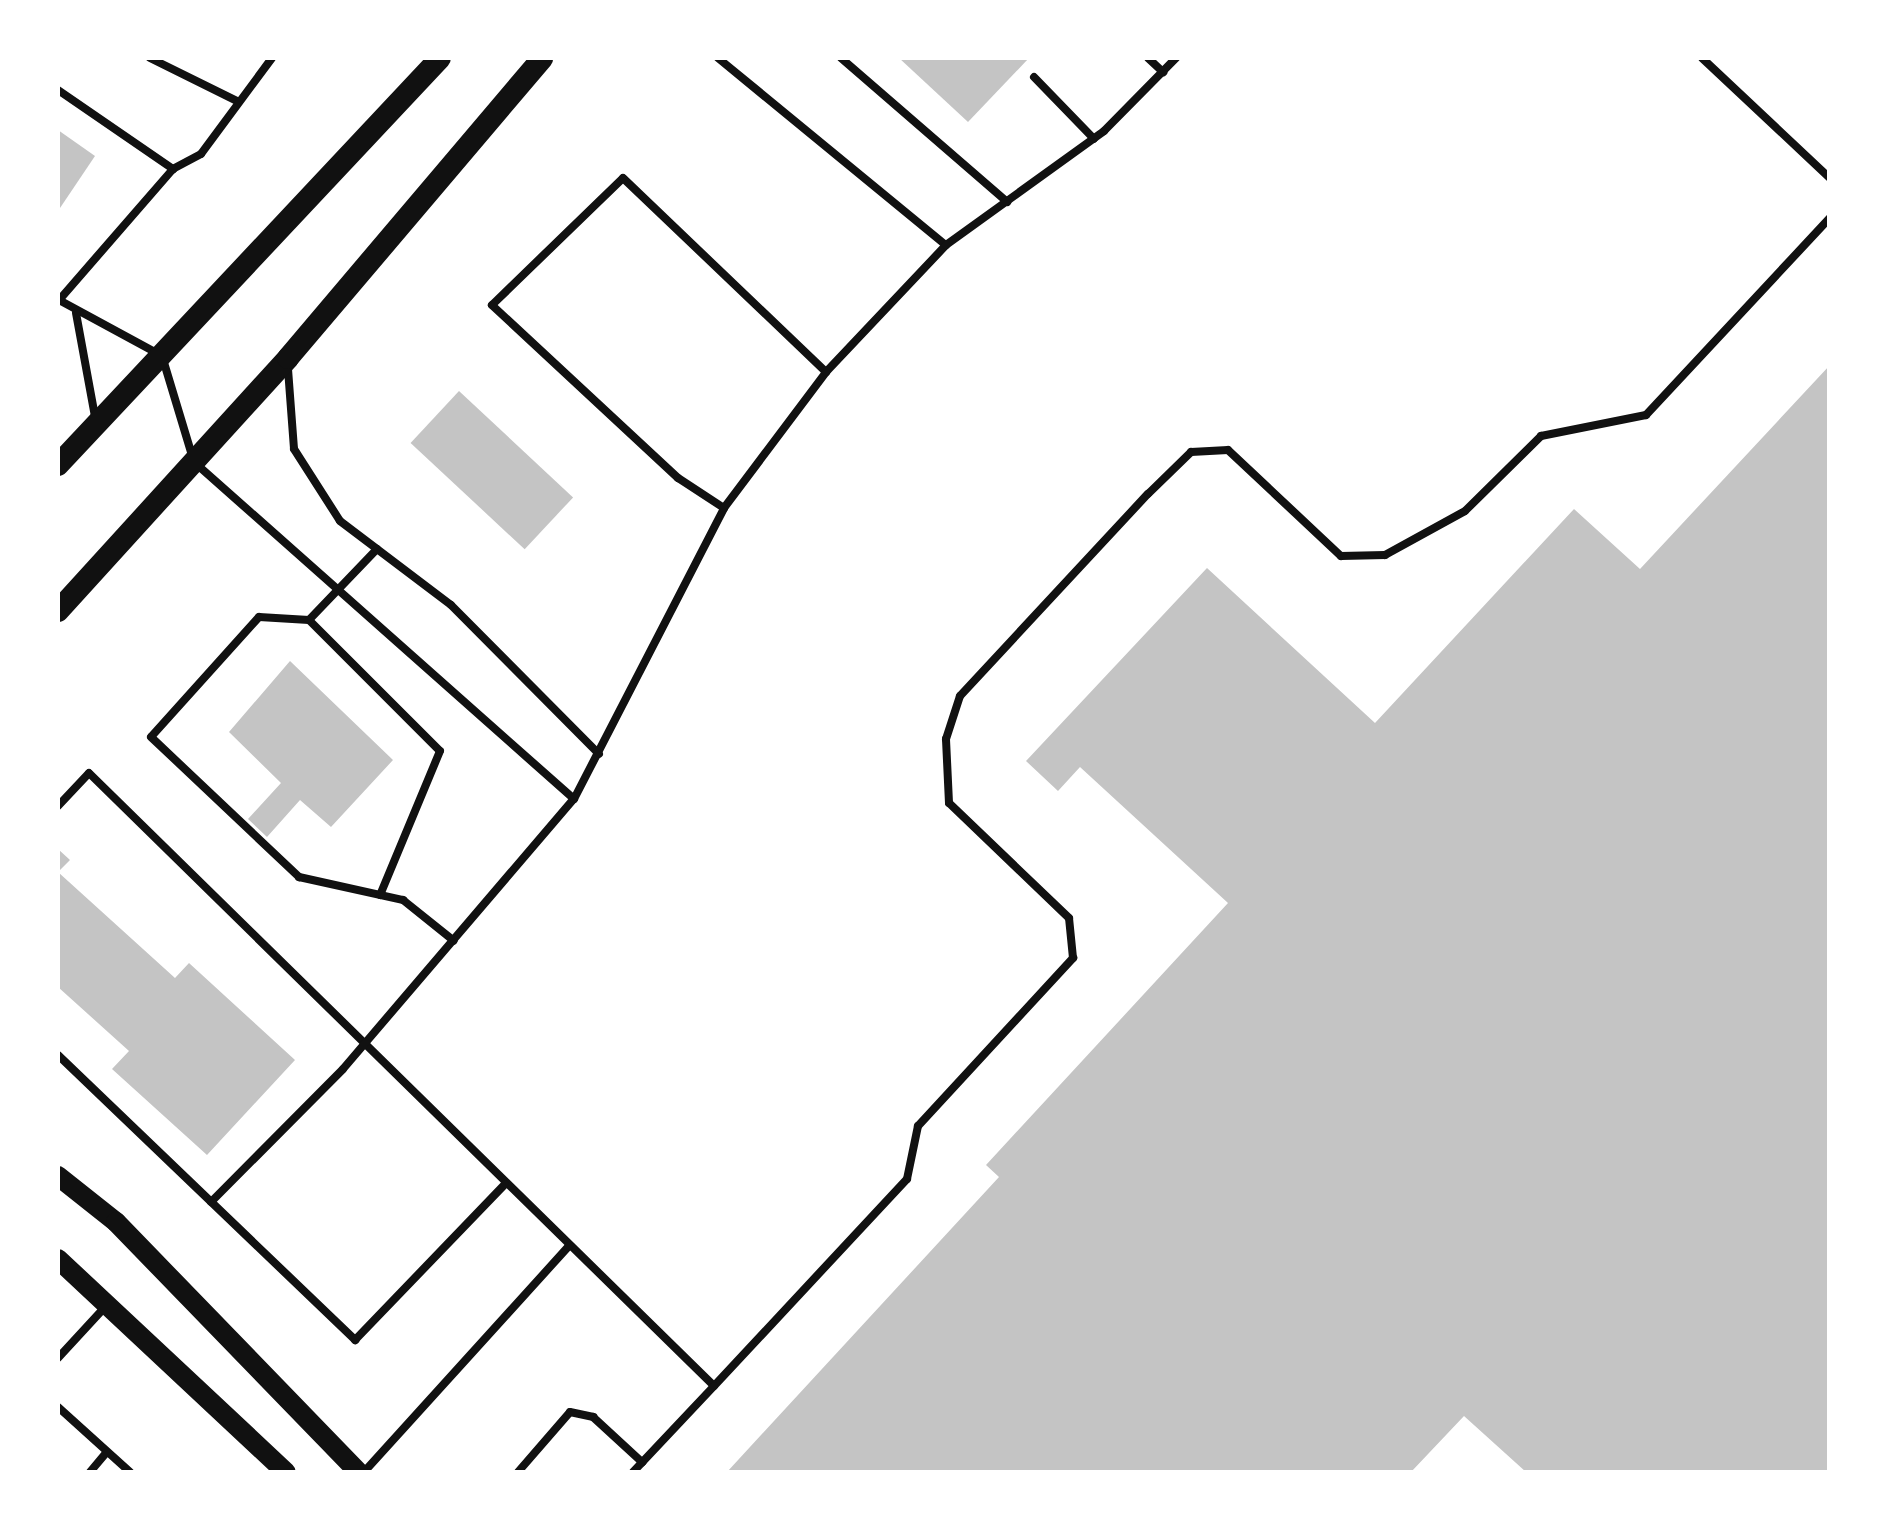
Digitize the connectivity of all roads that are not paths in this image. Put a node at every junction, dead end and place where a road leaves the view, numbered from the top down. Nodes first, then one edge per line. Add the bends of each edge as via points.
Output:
1 (150, 58) edge
2 (272, 58) edge
3 (440, 58) edge
4 (542, 58) edge
5 (718, 58) edge
6 (841, 58) edge
7 (1148, 58) edge
8 (1176, 58) edge
9 (1702, 58) edge
10 (1163, 72) junction
11 (1034, 78) dead end
12 (58, 90) edge
13 (239, 102) junction
14 (1094, 139) junction
15 (173, 169) junction
16 (1830, 178) edge
17 (1006, 202) junction
18 (1830, 218) edge
19 (946, 245) junction
20 (58, 300) edge
21 (76, 313) junction
22 (162, 356) junction
23 (288, 358) junction
24 (826, 372) junction
25 (96, 424) junction
26 (194, 462) junction
27 (58, 465) edge
28 (724, 508) junction
29 (378, 549) junction
30 (340, 588) junction
31 (58, 611) edge
32 (309, 620) junction
33 (599, 754) junction
34 (574, 799) junction
35 (58, 806) edge
36 (380, 895) junction
37 (454, 941) junction
38 (363, 1047) junction
39 (58, 1055) edge
40 (58, 1176) edge
41 (505, 1184) junction
42 (211, 1202) junction
43 (569, 1246) junction
44 (58, 1259) edge
45 (109, 1302) junction
46 (58, 1358) edge
47 (714, 1386) junction
48 (58, 1407) edge
49 (108, 1452) junction
50 (642, 1462) junction
51 (90, 1472) edge
52 (130, 1472) edge
53 (286, 1472) edge
54 (361, 1472) edge
55 (518, 1472) edge
56 (633, 1472) edge

1 - 13 lane
2 - 13 lane
3 - 22 main road
4 - 23 main road
5 - 19 lane
6 - 17 lane
7 - 10 lane
8 - 10 lane
9 - 16 lane
10 - 14 lane
11 - 14 lane
12 - 15 lane
13 - 15 lane via 201,154
14 - 17 lane
15 - 20 lane
17 - 19 lane
18 - 47 lane via 1646,416 1541,436 1457,516 1385,555 1341,556 1228,450 1192,452 1148,494 960,696 946,739 949,803 1069,918 1073,958 918,1126 907,1179
19 - 24 lane
20 - 21 lane
21 - 22 lane
21 - 25 lane
22 - 25 main road
22 - 26 lane
23 - 26 main road
23 - 29 lane via 294,449 340,520
24 - 28 lane
24 - 28 lane via 623,178 492,305 678,478
25 - 27 main road
26 - 30 lane
26 - 31 main road
28 - 33 lane
29 - 30 lane
29 - 33 lane via 452,605
30 - 32 lane
30 - 34 lane
32 - 36 lane via 440,750
32 - 36 lane via 259,616 150,737 299,877
33 - 34 lane
34 - 37 lane
35 - 38 lane via 89,773
36 - 37 lane via 403,900
37 - 38 lane
38 - 41 lane
38 - 42 lane
39 - 42 lane
40 - 54 main road via 116,1222
41 - 42 lane via 354,1340
41 - 43 lane
43 - 47 lane
43 - 54 lane
44 - 45 main road
45 - 46 lane
45 - 53 main road
47 - 50 lane
48 - 49 lane
49 - 51 lane
49 - 52 lane
50 - 55 lane via 593,1417 570,1412
50 - 56 lane

